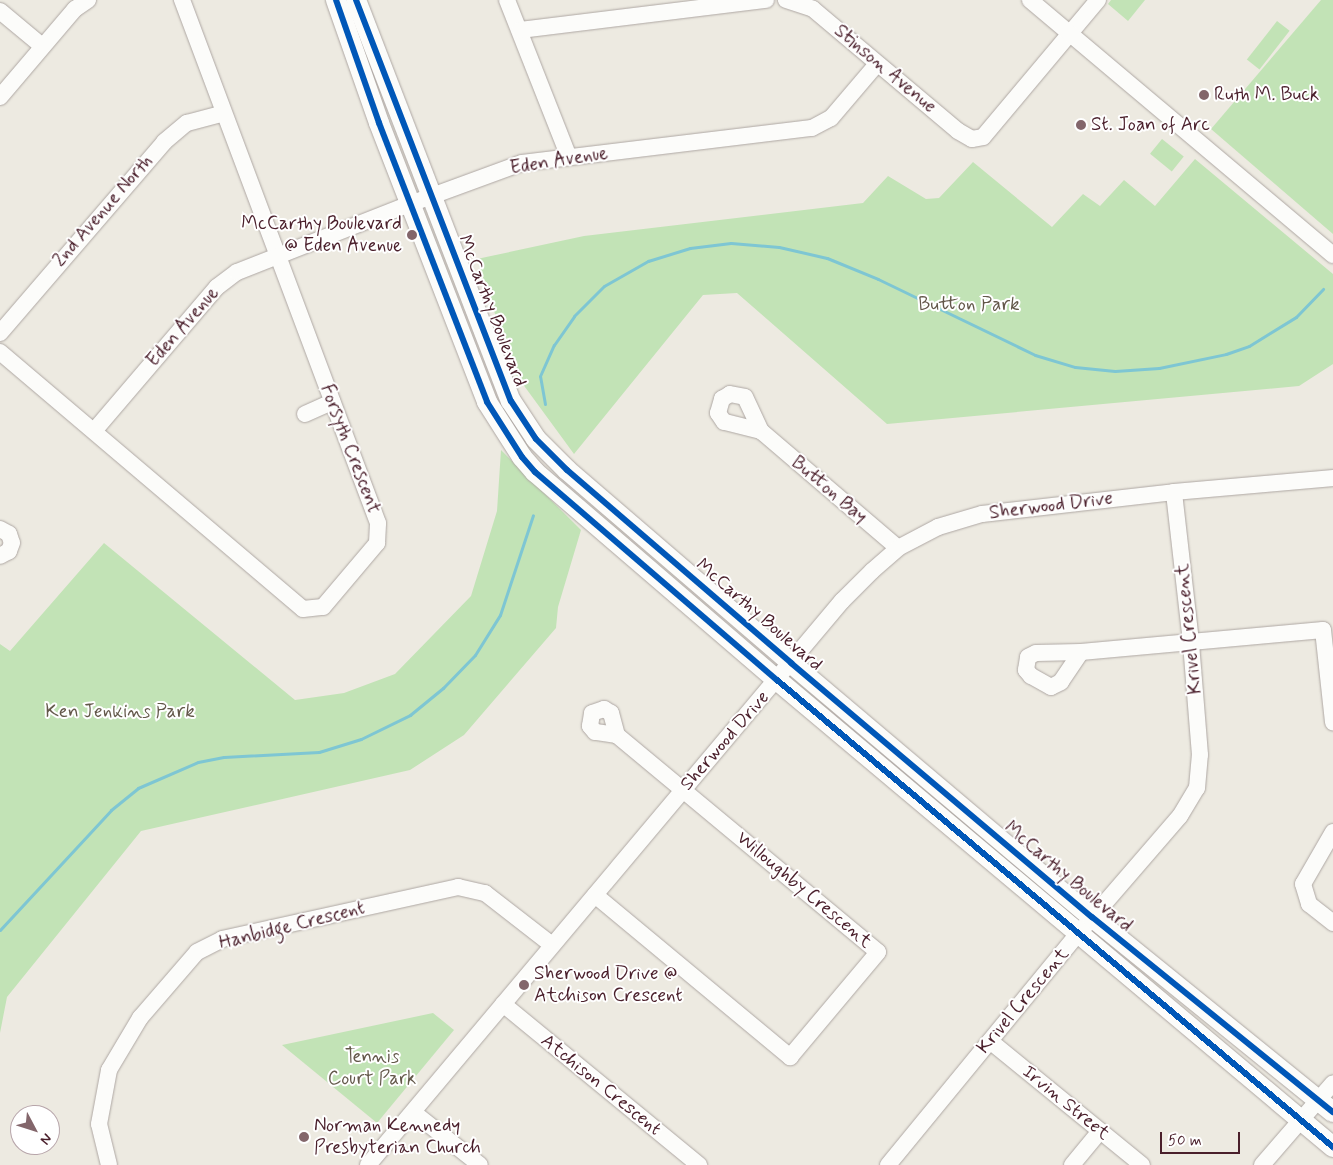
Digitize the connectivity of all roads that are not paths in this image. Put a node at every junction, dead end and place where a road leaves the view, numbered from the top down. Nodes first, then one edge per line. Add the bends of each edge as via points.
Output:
1 (88, 0) edge
2 (182, 0) edge
3 (336, 0) edge
4 (356, 0) edge
5 (507, 0) edge
6 (766, 0) edge
7 (786, 0) edge
8 (1030, 0) edge
9 (1098, 0) edge
10 (0, 11) edge
11 (520, 30) junction
12 (1070, 34) junction
13 (42, 46) junction
14 (877, 64) junction
15 (0, 97) edge
16 (224, 113) junction
17 (569, 157) junction
18 (431, 196) junction
19 (410, 204) junction
20 (1333, 254) edge
21 (276, 255) junction
22 (0, 333) edge
23 (0, 352) edge
24 (332, 402) junction
25 (305, 414) dead end
26 (94, 431) junction
27 (760, 432) dead end
28 (1333, 478) edge
29 (1174, 492) junction
30 (0, 529) edge
31 (898, 548) junction
32 (0, 556) edge
33 (1191, 642) junction
34 (1081, 652) dead end
35 (791, 663) junction
36 (777, 680) junction
37 (1333, 722) edge
38 (618, 735) dead end
39 (683, 790) junction
40 (1333, 832) edge
41 (595, 896) junction
42 (1092, 917) junction
43 (1333, 923) edge
44 (1078, 934) junction
45 (552, 945) junction
46 (503, 1004) junction
47 (990, 1041) junction
48 (1333, 1083) edge
49 (1326, 1106) edge
50 (413, 1112) junction
51 (1301, 1120) junction
52 (1100, 1131) junction
53 (1333, 1146) edge
54 (109, 1165) edge
55 (368, 1165) edge
56 (480, 1165) edge
57 (699, 1165) edge
58 (888, 1165) edge
59 (1072, 1165) edge
60 (1142, 1165) edge
61 (1262, 1165) edge

1 - 13 street via 75,9
2 - 16 street, Forsyth Crescent
3 - 19 main road, McCarthy Boulevard
4 - 18 main road, McCarthy Boulevard
5 - 11 street
6 - 11 street
7 - 14 street, Stinson Avenue via 813,9
8 - 12 street
9 - 12 street
10 - 13 street
11 - 17 street
12 - 14 street, Stinson Avenue via 983,137 972,139
12 - 20 street
13 - 15 street
14 - 17 street, Eden Avenue via 831,118 812,128
16 - 21 street, Forsyth Crescent
16 - 22 street, 2nd Avenue North via 187,123 164,142
17 - 18 street, Eden Avenue via 522,163
18 - 19 street, Eden Avenue
18 - 35 main road, McCarthy Boulevard via 511,402 536,439 567,470
19 - 21 street, Eden Avenue
19 - 36 main road, McCarthy Boulevard via 487,402 522,457 535,472
21 - 24 street, Forsyth Crescent
21 - 26 street, Eden Avenue via 237,272 216,287
23 - 26 street, Forsyth Crescent
24 - 25 street
24 - 26 street, Forsyth Crescent via 378,523 377,543 323,607 303,609
27 - 31 street, Button Bay
28 - 29 street, Sherwood Drive
29 - 31 street, Sherwood Drive via 982,514 938,527
29 - 33 street, Krivel Crescent
30 - 32 street via 9,534 12,543 9,551
31 - 35 street, Sherwood Drive via 842,601
33 - 34 street
33 - 37 street via 1323,630
33 - 42 street, Krivel Crescent via 1200,755 1196,788 1180,816
35 - 36 street, Sherwood Drive
35 - 42 main road, McCarthy Boulevard
36 - 39 street, Sherwood Drive
36 - 44 main road, McCarthy Boulevard
38 - 39 street
39 - 41 street, Sherwood Drive
39 - 41 street, Willoughby Crescent via 878,952 790,1056
40 - 43 street via 1303,884 1309,904
41 - 45 street, Sherwood Drive
42 - 44 street, Krivel Crescent
42 - 49 main road, McCarthy Boulevard
44 - 47 street, Krivel Crescent
44 - 51 main road, McCarthy Boulevard
45 - 46 street, Sherwood Drive
45 - 54 street, Hanbidge Crescent via 485,894 458,886 222,939 197,952 140,1018 109,1070 99,1124
46 - 50 street, Sherwood Drive
46 - 57 street, Atchison Crescent
47 - 52 street, Irvin Street
47 - 58 street, Krivel Crescent
48 - 49 street
49 - 51 street
50 - 55 street, Sherwood Drive
50 - 56 street
51 - 53 main road, McCarthy Boulevard
51 - 61 street
52 - 59 street
52 - 60 street, Irvin Street

